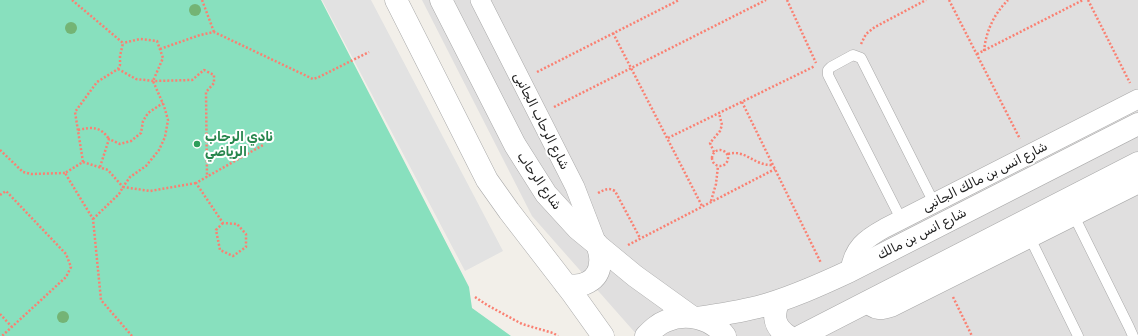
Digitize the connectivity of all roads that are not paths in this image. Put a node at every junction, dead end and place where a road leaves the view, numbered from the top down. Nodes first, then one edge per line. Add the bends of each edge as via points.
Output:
1 (396, 0) edge
2 (441, 0) edge
3 (480, 0) edge
4 (1134, 91) edge
5 (1138, 124) edge
6 (1138, 163) edge
7 (1138, 184) edge
8 (934, 203) junction
9 (1074, 216) junction
10 (901, 219) junction
11 (1030, 238) junction
12 (603, 250) junction
13 (850, 271) junction
14 (565, 284) junction
15 (779, 301) junction
16 (866, 302) junction
17 (694, 317) junction
18 (603, 336) edge
19 (646, 336) edge
20 (725, 336) edge
21 (788, 336) edge
22 (801, 336) edge
23 (1078, 336) edge
24 (1133, 336) edge

1 - 14 street via 487,180
2 - 12 street, شارع الرحاب via 515,145 539,184 578,229
3 - 12 street, شارع الرحاب الجانبى
4 - 8 street, شارع انس بن مالك الجانبى via 1028,155
5 - 13 street, شارع انس بن مالك
6 - 16 street
7 - 9 street
8 - 10 street, شارع انس بن مالك الجانبى
8 - 10 lane via 862,58 853,55 831,67 828,75
9 - 11 street
9 - 24 lane
10 - 13 street, شارع انس بن مالك الجانبى via 870,236 858,247 851,260
11 - 16 street via 885,309 870,308
11 - 23 lane
12 - 14 street via 599,271 595,277 584,284
12 - 17 street, شارع الرحاب
13 - 15 street, شارع انس بن مالك
14 - 18 street
15 - 17 street, شارع انس بن مالك via 739,312
15 - 21 street via 775,308 776,325
16 - 22 street
17 - 19 street, شارع انس بن مالك via 678,317 666,321
17 - 20 street, شارع الرحاب via 710,323

